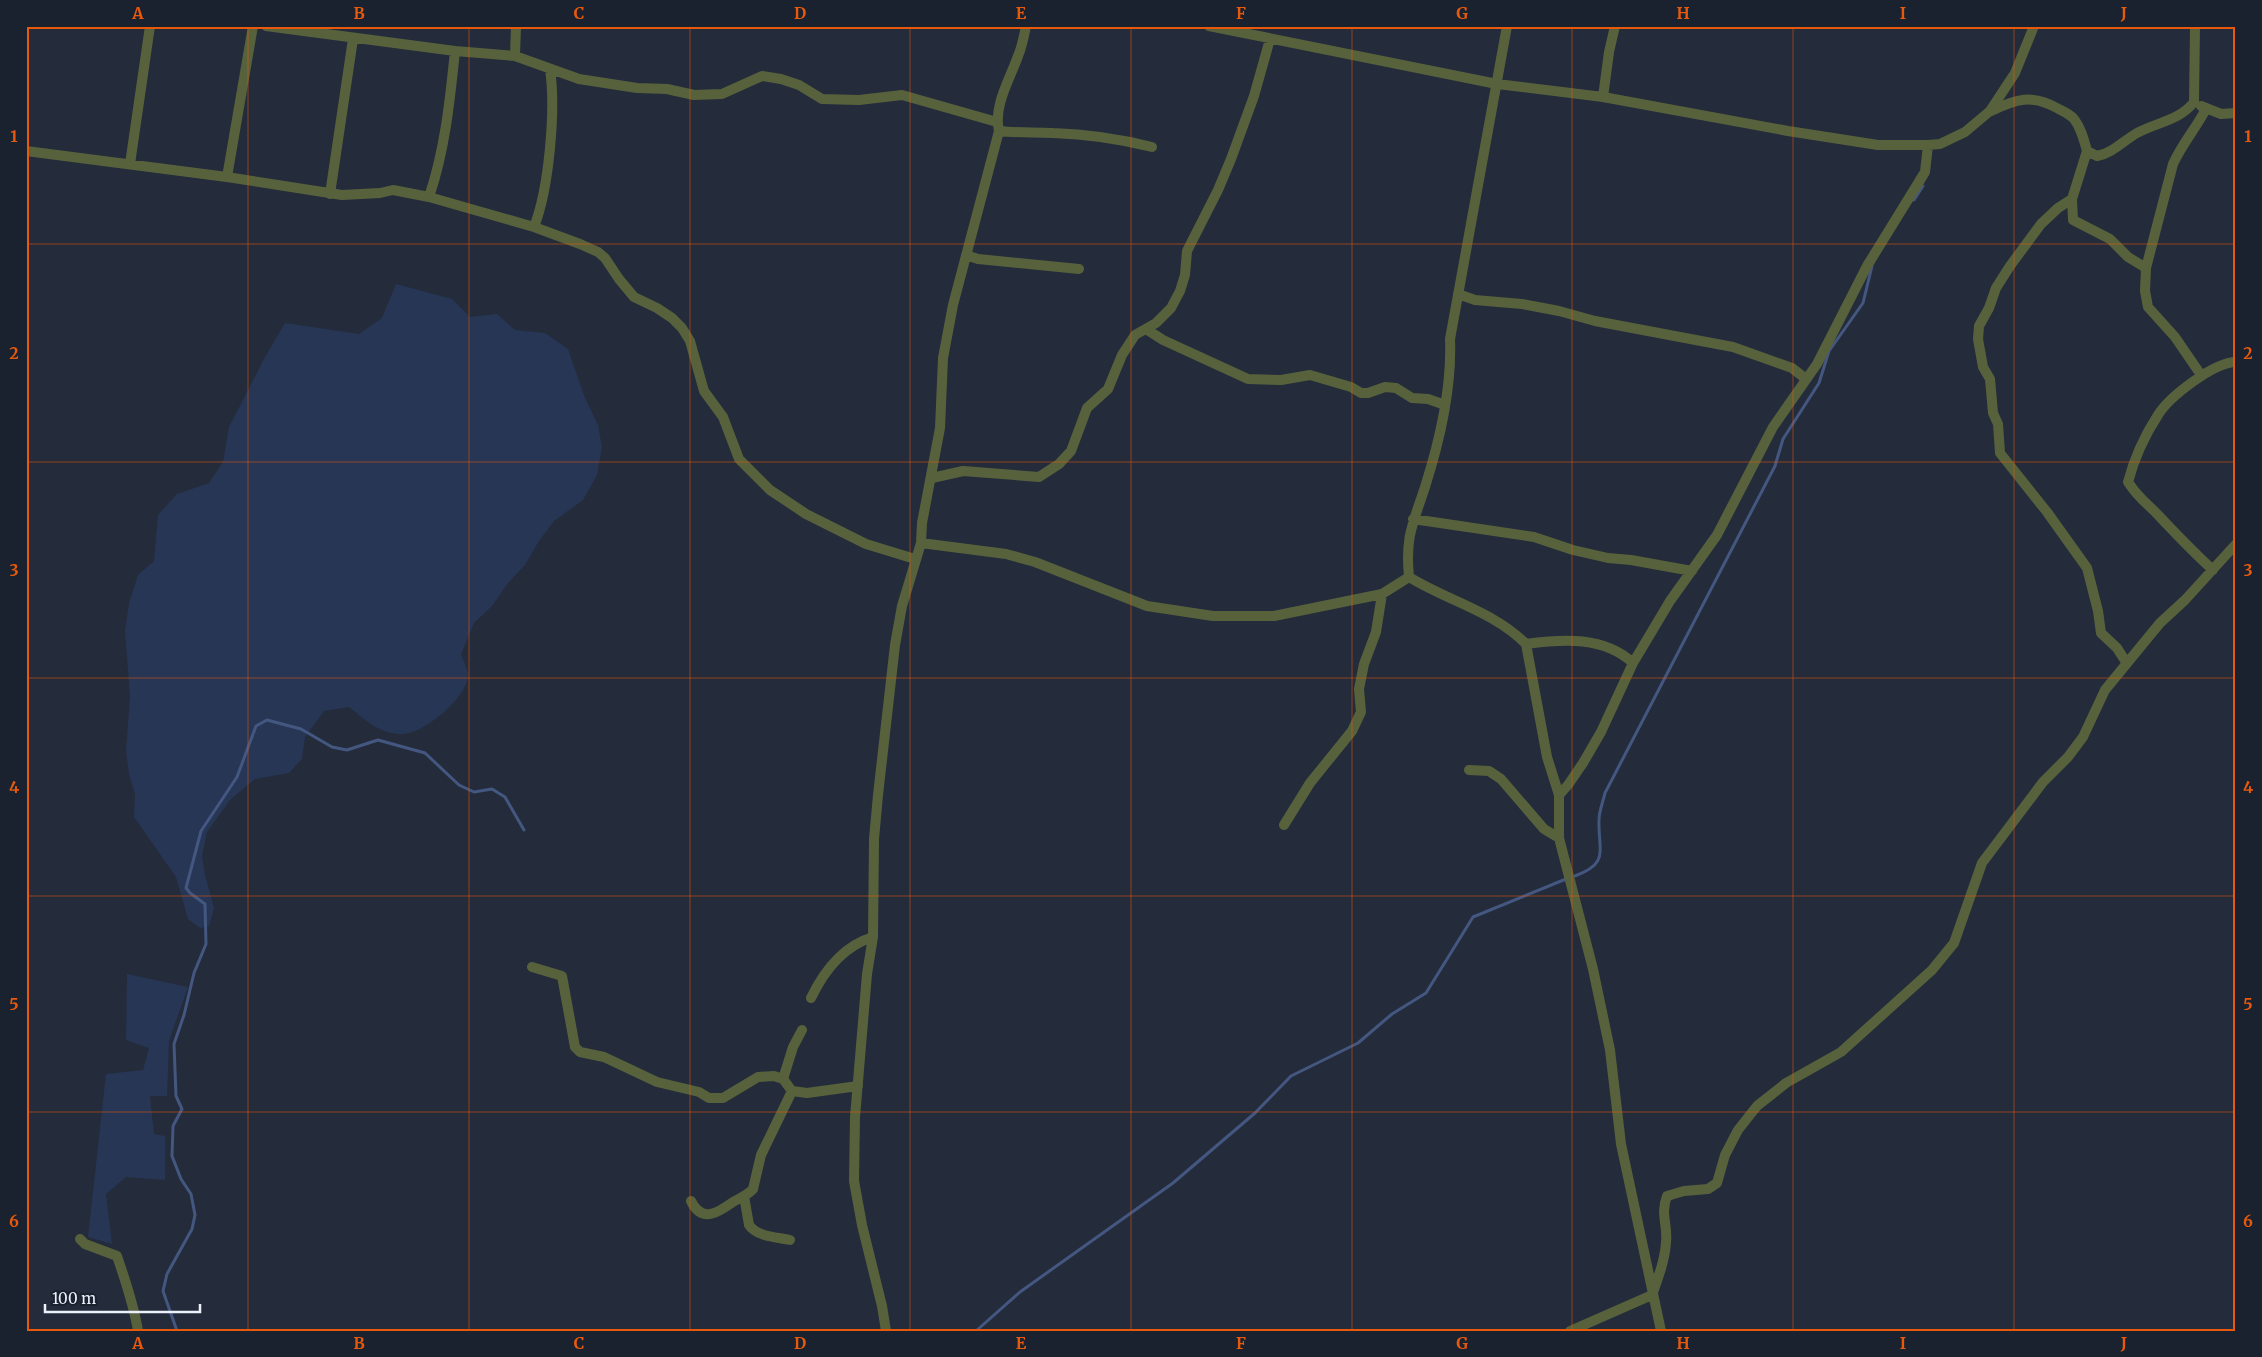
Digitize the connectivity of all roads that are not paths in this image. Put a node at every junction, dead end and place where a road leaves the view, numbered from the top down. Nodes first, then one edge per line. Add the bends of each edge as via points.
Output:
1 (150, 26) edge
2 (253, 26) edge
3 (266, 26) edge
4 (516, 26) edge
5 (1026, 26) edge
6 (1210, 26) edge
7 (1507, 26) edge
8 (1616, 26) edge
9 (2034, 26) edge
10 (2195, 26) edge
11 (1243, 30) edge
12 (1270, 38) junction
13 (353, 39) junction
14 (455, 51) junction
15 (515, 56) junction
16 (550, 69) junction
17 (1497, 84) junction
18 (1603, 98) junction
19 (2194, 102) junction
20 (2206, 109) junction
21 (1990, 111) junction
22 (2236, 113) edge
23 (998, 126) junction
24 (1928, 145) junction
25 (1152, 146) dead end
26 (26, 151) edge
27 (2087, 151) junction
28 (130, 164) junction
29 (226, 177) junction
30 (330, 194) junction
31 (429, 197) junction
32 (2072, 199) junction
33 (534, 227) junction
34 (966, 255) junction
35 (2146, 268) junction
36 (1079, 269) dead end
37 (1458, 294) junction
38 (1146, 328) junction
39 (2236, 362) edge
40 (2202, 375) junction
41 (1806, 379) junction
42 (1445, 405) junction
43 (932, 478) junction
44 (1413, 519) junction
45 (921, 544) junction
46 (2236, 544) edge
47 (915, 559) junction
48 (2213, 570) junction
49 (1692, 571) junction
50 (1409, 576) junction
51 (1382, 594) junction
52 (1526, 644) junction
53 (2126, 662) junction
54 (1634, 663) junction
55 (1470, 770) dead end
56 (1559, 795) junction
57 (1284, 825) dead end
58 (1559, 838) junction
59 (873, 938) junction
60 (532, 967) dead end
61 (811, 998) dead end
62 (802, 1030) dead end
63 (783, 1078) junction
64 (858, 1086) junction
65 (792, 1091) junction
66 (744, 1196) junction
67 (691, 1201) dead end
68 (80, 1238) dead end
69 (790, 1240) dead end
70 (1652, 1295) junction
71 (138, 1331) edge
72 (886, 1331) edge
73 (1570, 1331) edge
74 (1661, 1331) edge

1 - 28 street
2 - 29 street
3 - 13 street
4 - 15 street
5 - 23 street via 1003,95
6 - 11 street
7 - 17 street
8 - 18 street
9 - 21 street via 2015,73
10 - 19 street
11 - 12 street
12 - 17 street
12 - 38 street via 1236,144 1218,190 1187,251 1180,291 1172,308
13 - 14 street
13 - 30 street
14 - 15 street
14 - 31 street via 450,103
15 - 16 street
16 - 23 street via 580,79 694,95 722,94 762,76 799,85 822,99 902,96
16 - 33 street via 551,122 544,194
17 - 18 street
17 - 37 street
18 - 24 street via 1878,145
19 - 20 street
19 - 27 street via 2182,115 2136,133 2107,154 2097,156
20 - 22 street via 2221,114
20 - 35 street via 2173,164
21 - 24 street via 1965,132 1940,144
21 - 27 street via 2008,102 2027,98 2048,103 2073,117
23 - 25 street via 1024,134 1052,132
23 - 34 street
24 - 41 street via 1925,172 1867,266 1817,364
26 - 28 street
27 - 32 street
28 - 29 street
29 - 30 street
30 - 31 street via 380,194 393,190
31 - 33 street
32 - 35 street via 2077,224 2110,239 2128,257
32 - 53 street via 2041,224 2010,266 1979,326 1978,339 1983,368 1990,379 2000,453 2087,568 2101,633
33 - 47 street via 598,252 634,297 657,308 682,328 690,341 704,391 723,417 739,459 770,490 806,514 866,544
34 - 36 street
34 - 43 street via 944,358 940,428
35 - 40 street via 2148,307
37 - 41 street via 1474,300 1550,309 1595,321 1733,347 1792,368
37 - 42 street via 1450,339 1451,364
38 - 42 street via 1163,340 1248,379 1281,380 1310,376 1368,393 1385,387 1396,388 1412,398
38 - 43 street via 1135,335 1126,348 1108,389 1087,408 1071,452 1059,464 1039,477 963,471
39 - 40 street via 2225,363
40 - 48 street via 2159,413 2128,482 2178,539
41 - 49 street via 1773,427 1717,535
42 - 44 street via 1425,487
43 - 45 street via 922,522
44 - 49 street via 1534,537 1599,556
44 - 50 street via 1408,543
45 - 47 street
45 - 51 street via 1006,554 1035,562 1147,606 1214,616 1274,616
46 - 48 street
47 - 59 street via 902,606 878,795
48 - 53 street
49 - 54 street via 1670,601
50 - 51 street
50 - 52 street via 1496,620
51 - 57 street via 1376,632 1359,689 1361,712 1352,731 1310,782
52 - 54 street via 1559,640 1588,642 1622,652
52 - 56 street via 1547,758
53 - 70 street via 2105,690 2083,737 2043,782 1982,863 1954,943 1932,970 1841,1052 1786,1083 1758,1106 1738,1130 1725,1155 1717,1183 1708,1190 1667,1196 1663,1207 1667,1241
54 - 56 street via 1601,732
55 - 58 street via 1489,771 1501,779 1544,828
56 - 58 street
58 - 70 street via 1610,1050 1621,1144
59 - 61 street via 858,942 833,963 822,975
59 - 64 street
60 - 63 street via 562,976 575,1047 580,1052 604,1057 657,1082 699,1092 709,1098 723,1098 758,1077
62 - 63 street
63 - 65 street
64 - 65 street via 807,1093
64 - 72 street via 854,1181
65 - 66 street via 761,1155 753,1189
66 - 67 street via 713,1214 695,1209
66 - 69 street via 752,1229
68 - 71 street via 86,1244 117,1256
70 - 73 street
70 - 74 street

